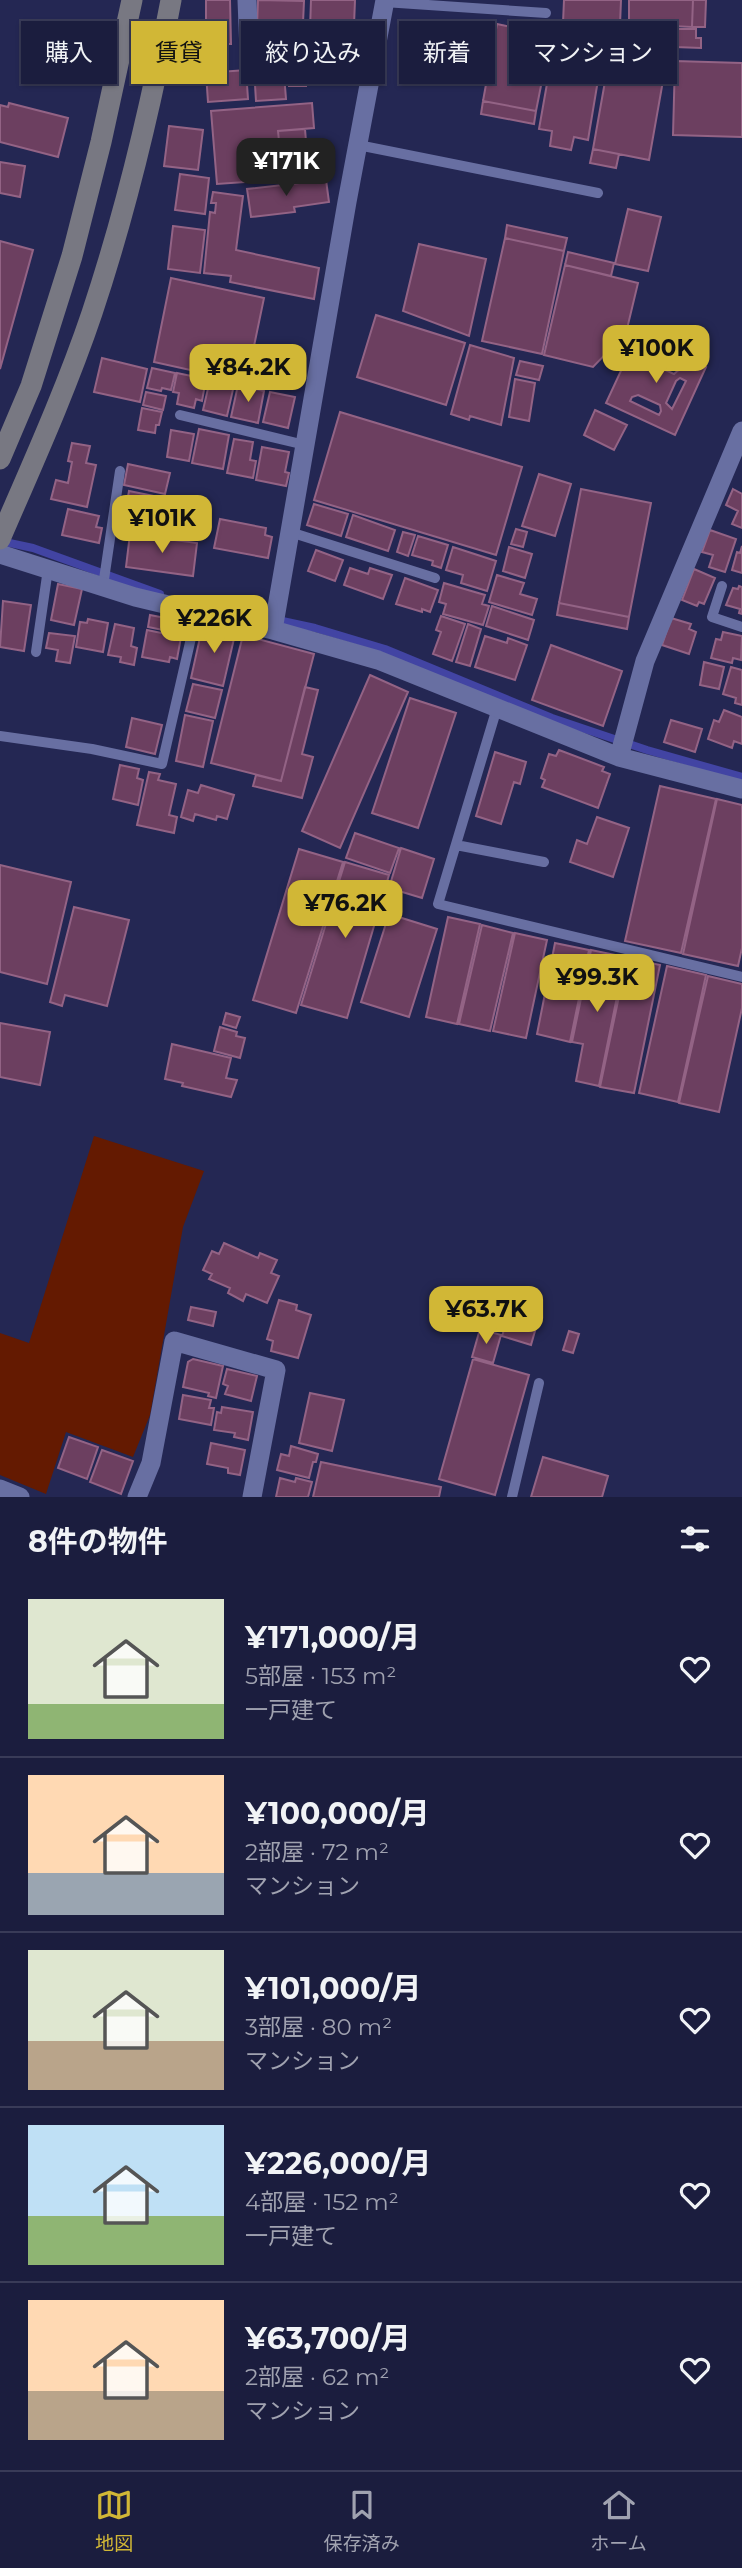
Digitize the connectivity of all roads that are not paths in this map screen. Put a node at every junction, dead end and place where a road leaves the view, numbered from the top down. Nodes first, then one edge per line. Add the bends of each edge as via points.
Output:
1 (132, 0) edge
2 (171, 0) edge
3 (247, 0) edge
4 (384, 1) edge
5 (546, 13) dead end
6 (247, 21) edge
7 (381, 21) edge
8 (369, 84) edge
9 (358, 145) junction
10 (598, 193) dead end
11 (180, 415) dead end
12 (742, 431) edge
13 (305, 445) junction
14 (0, 459) edge
15 (120, 471) dead end
16 (290, 532) junction
17 (0, 539) edge
18 (0, 554) edge
19 (48, 569) junction
20 (435, 578) dead end
21 (103, 586) junction
22 (722, 586) dead end
23 (197, 612) junction
24 (742, 627) edge
25 (273, 630) junction
26 (36, 652) dead end
27 (497, 708) junction
28 (0, 737) edge
29 (619, 757) junction
30 (742, 789) edge
31 (456, 845) junction
32 (544, 862) dead end
33 (742, 977) edge
34 (539, 1383) dead end
35 (0, 1489) edge
36 (20, 1497) edge
37 (137, 1497) edge
38 (252, 1497) edge
39 (513, 1497) edge

1 - 14 street via 72,256 31,386
2 - 17 street via 141,146 96,301
3 - 6 street
4 - 5 lane
4 - 7 street
8 - 9 street
9 - 10 lane
9 - 13 street
11 - 13 lane
12 - 29 street via 645,661
13 - 16 street
15 - 21 lane
16 - 20 lane
16 - 25 street
18 - 19 street
19 - 21 street
19 - 26 lane
21 - 23 street
22 - 24 lane via 712,617
23 - 25 street
23 - 28 lane via 162,764 92,748
25 - 27 street via 378,660
27 - 29 street
27 - 31 lane
29 - 30 street
31 - 32 lane
31 - 33 lane via 438,904
34 - 39 lane
35 - 36 street
37 - 38 street via 151,1463 174,1341 276,1370

